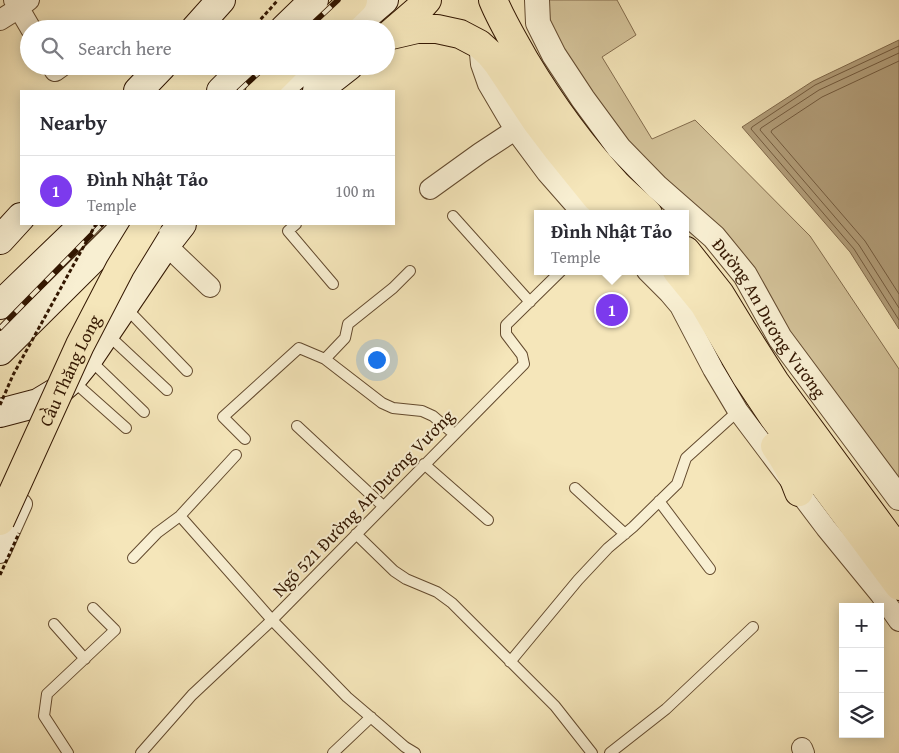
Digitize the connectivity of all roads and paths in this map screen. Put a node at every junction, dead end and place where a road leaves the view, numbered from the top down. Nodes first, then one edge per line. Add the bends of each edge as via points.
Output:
1 (221, 0) edge
2 (278, 0) edge
3 (314, 0) edge
4 (353, 0) edge
5 (384, 0) edge
6 (427, 0) edge
7 (493, 0) edge
8 (538, 0) edge
9 (21, 3) edge
10 (0, 20) edge
11 (28, 20) edge
12 (203, 20) edge
13 (260, 20) edge
14 (293, 20) edge
15 (332, 20) edge
16 (361, 20) edge
17 (395, 30) edge
18 (395, 34) edge
19 (484, 48) junction
20 (160, 75) edge
21 (237, 75) edge
22 (276, 75) edge
23 (296, 75) edge
24 (337, 75) edge
25 (139, 90) edge
26 (222, 90) edge
27 (261, 90) edge
28 (278, 90) edge
29 (318, 90) edge
30 (515, 130) junction
31 (430, 189) dead end
32 (580, 210) edge
33 (611, 210) edge
34 (644, 210) edge
35 (683, 210) edge
36 (689, 215) edge
37 (453, 216) dead end
38 (20, 218) edge
39 (83, 225) edge
40 (95, 225) edge
41 (127, 225) edge
42 (146, 225) edge
43 (181, 225) edge
44 (295, 225) edge
45 (0, 240) edge
46 (166, 245) junction
47 (689, 255) edge
48 (410, 271) dead end
49 (557, 275) edge
50 (651, 275) edge
51 (680, 275) edge
52 (333, 284) dead end
53 (210, 287) dead end
54 (530, 302) junction
55 (0, 305) edge
56 (124, 307) junction
57 (714, 324) junction
58 (106, 333) junction
59 (0, 350) edge
60 (89, 358) junction
61 (325, 359) junction
62 (187, 371) dead end
63 (65, 385) junction
64 (167, 390) dead end
65 (0, 405) edge
66 (738, 411) junction
67 (144, 412) dead end
68 (0, 413) edge
69 (297, 426) dead end
70 (126, 428) dead end
71 (454, 434) junction
72 (245, 439) dead end
73 (236, 455) dead end
74 (424, 464) junction
75 (575, 488) dead end
76 (799, 492) junction
77 (899, 498) edge
78 (659, 501) junction
79 (383, 506) junction
80 (180, 516) junction
81 (488, 520) dead end
82 (0, 521) edge
83 (356, 534) junction
84 (625, 534) junction
85 (899, 551) edge
86 (0, 553) edge
87 (133, 558) dead end
88 (710, 569) dead end
89 (899, 586) edge
90 (93, 608) dead end
91 (272, 620) junction
92 (899, 621) edge
93 (54, 624) dead end
94 (753, 627) dead end
95 (84, 659) junction
96 (510, 662) junction
97 (371, 717) junction
98 (68, 753) edge
99 (141, 753) edge
100 (333, 753) edge
101 (415, 753) edge
102 (592, 753) edge
103 (610, 753) edge

1 - 12 main road
2 - 13 path
3 - 14 main road
4 - 15 main road
5 - 16 main road
6 - 17 main road
7 - 34 main road via 517,48 568,128 618,186
8 - 35 street, Đường An Dương Vương via 538,23 582,99 619,148
9 - 10 street
9 - 11 street
18 - 19 main road via 437,29 460,34
19 - 30 street via 481,64 486,79
19 - 33 main road via 558,150
20 - 25 main road
21 - 26 main road
22 - 27 main road
23 - 28 main road
24 - 29 main road
30 - 31 street
30 - 32 street via 546,173
36 - 77 street, Đường An Dương Vương via 714,237 745,275 780,338
37 - 54 lane
38 - 45 main road
39 - 55 main road
40 - 65 path, bridge via 13,375
41 - 59 main road, bridge
42 - 82 main road, Cầu Thăng Long, bridge via 88,328
43 - 46 main road
44 - 52 lane via 288,231
46 - 53 street
46 - 56 main road
47 - 85 main road, Đường An Dương Vương via 720,294 775,382
48 - 61 lane via 348,324 345,338
49 - 54 lane, Ngõ 521 Đường An Dương Vương
50 - 66 street via 680,306
51 - 57 main road via 704,304
54 - 71 lane, Ngõ 521 Đường An Dương Vương via 506,325 506,334 522,355 524,364
56 - 58 main road
56 - 62 lane
57 - 76 main road via 720,357 728,375 787,463
57 - 89 main road via 774,418
58 - 60 main road
58 - 64 lane
60 - 63 main road
60 - 67 lane
61 - 71 lane via 382,404 422,411
61 - 72 lane via 298,348 223,417
63 - 68 main road via 38,403
63 - 70 lane
63 - 86 street via 52,434
66 - 76 street
66 - 78 lane via 686,458 677,484
69 - 79 lane
71 - 74 lane, Ngõ 521 Đường An Dương Vương
73 - 80 lane
74 - 79 lane, Ngõ 521 Đường An Dương Vương
74 - 81 lane
75 - 84 lane
76 - 92 street
78 - 84 lane
78 - 88 lane
79 - 83 lane, Ngõ 521 Đường An Dương Vương
80 - 87 lane via 157,533
80 - 91 lane
83 - 91 lane, Ngõ 521 Đường An Dương Vương
83 - 96 lane via 394,571 452,603
84 - 96 lane via 578,580
90 - 95 lane via 115,630
91 - 97 lane via 347,697
91 - 99 lane, Ngõ 521 Đường An Dương Vương via 192,694
93 - 95 lane
94 - 103 lane via 666,709
95 - 98 lane via 47,694 44,716
96 - 102 lane via 555,706
97 - 100 lane
97 - 101 lane

